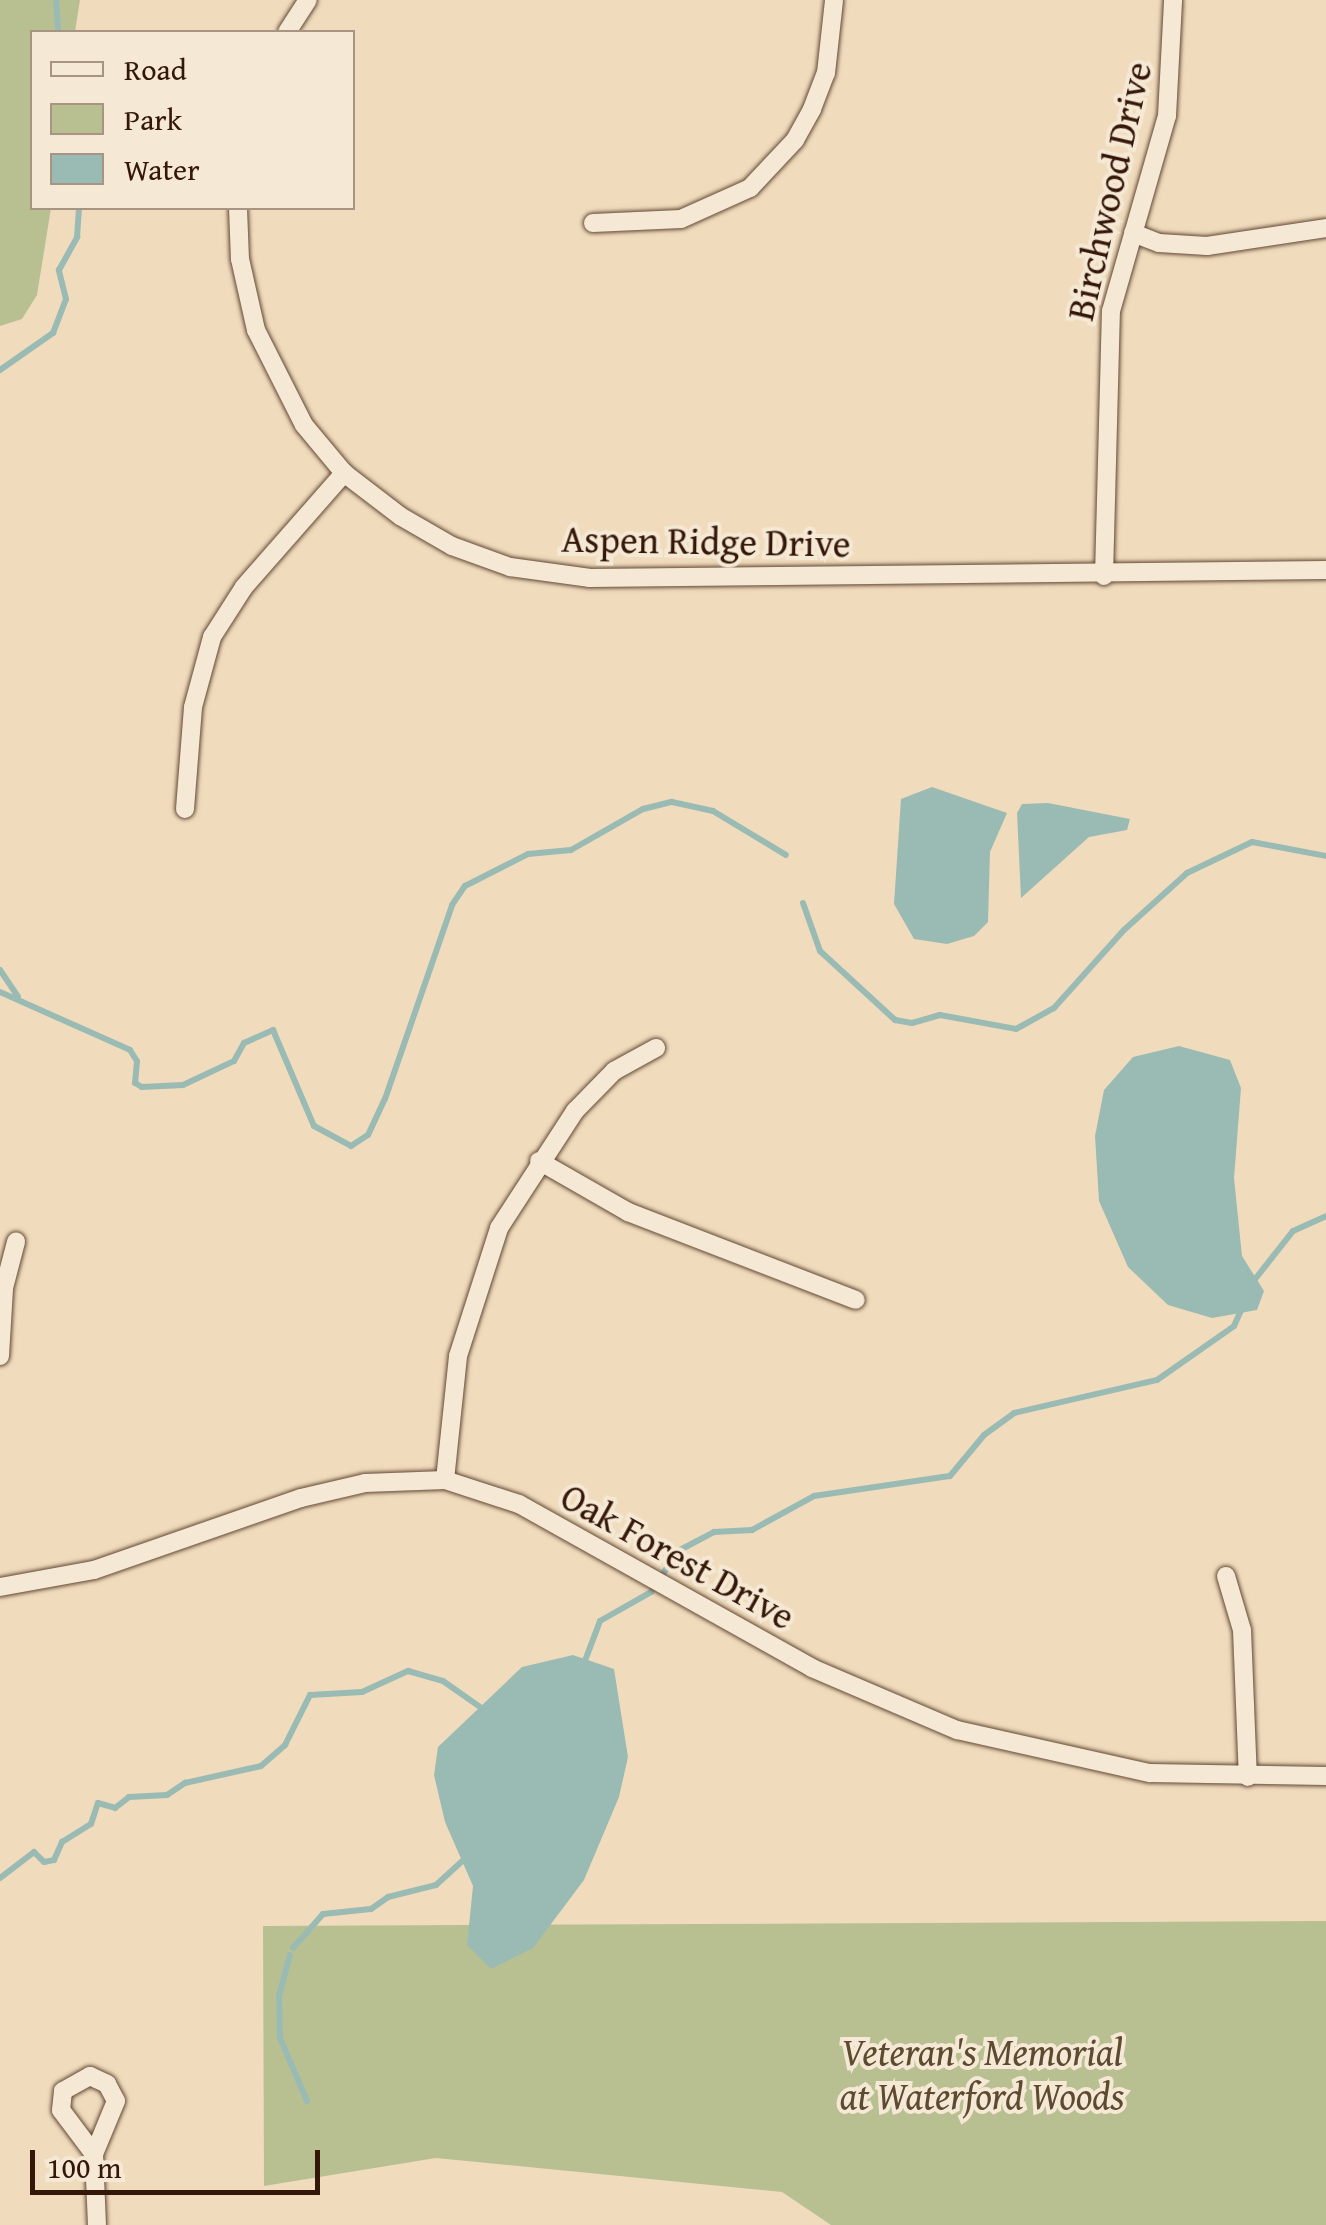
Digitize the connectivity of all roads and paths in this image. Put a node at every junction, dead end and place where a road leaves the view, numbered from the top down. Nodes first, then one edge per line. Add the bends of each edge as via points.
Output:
1 (308, 0) edge
2 (834, 0) edge
3 (1173, 0) edge
4 (288, 30) edge
5 (238, 210) edge
6 (593, 223) dead end
7 (1326, 228) edge
8 (1133, 232) junction
9 (344, 473) junction
10 (1326, 570) edge
11 (1104, 576) junction
12 (184, 808) dead end
13 (656, 1048) dead end
14 (539, 1160) junction
15 (16, 1242) dead end
16 (856, 1300) dead end
17 (0, 1356) edge
18 (445, 1480) junction
19 (1226, 1576) dead end
20 (0, 1587) edge
21 (1326, 1776) edge
22 (1248, 1777) junction
23 (94, 2154) dead end
24 (96, 2225) edge

1 - 4 street
2 - 6 street via 826,72 812,110 795,140 750,188 681,218
3 - 8 street, Birchwood Drive via 1166,116
5 - 9 street, Aspen Ridge Drive via 244,288 268,361 304,425
7 - 8 street via 1207,246 1159,243
8 - 11 street, Birchwood Drive via 1107,350
9 - 11 street, Aspen Ridge Drive via 452,546 510,566 590,578
9 - 12 street via 244,587 212,637 193,707
10 - 11 street, Aspen Ridge Drive
13 - 14 street via 614,1071
14 - 16 street via 679,1235
14 - 18 street via 499,1228 473,1292 448,1406
15 - 17 street via 4,1288
18 - 20 street, Oak Forest Drive via 349,1487 94,1570
18 - 22 street, Oak Forest Drive via 519,1504 897,1709 1026,1748 1150,1773
19 - 22 street via 1242,1630
21 - 22 street, Oak Forest Drive
23 - 24 street

